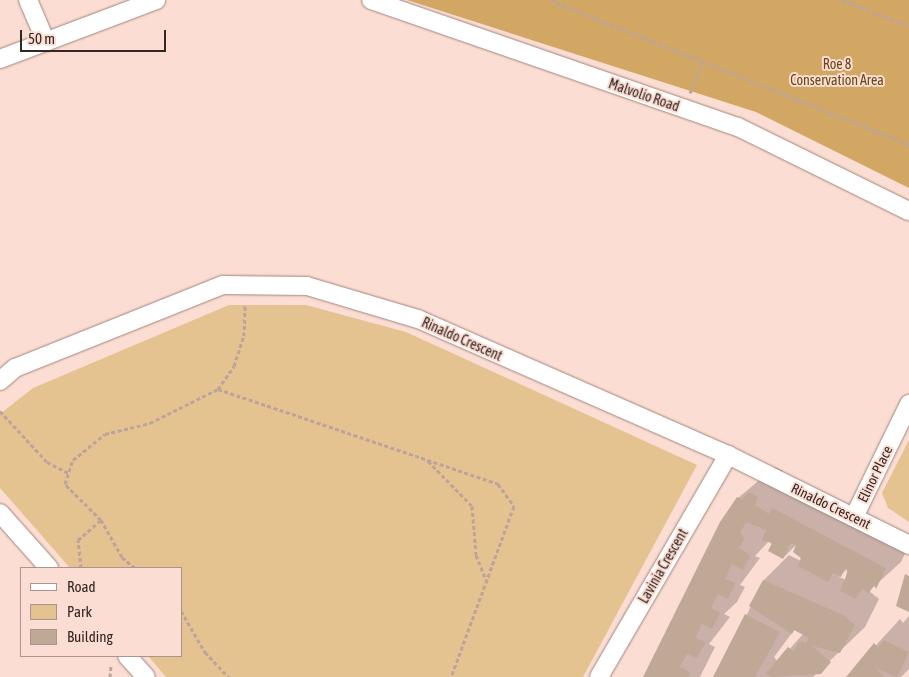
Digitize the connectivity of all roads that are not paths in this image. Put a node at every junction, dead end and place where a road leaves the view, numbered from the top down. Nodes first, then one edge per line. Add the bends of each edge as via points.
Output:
1 (28, 0) edge
2 (156, 0) edge
3 (371, 0) edge
4 (46, 42) junction
5 (0, 59) edge
6 (909, 212) edge
7 (0, 381) edge
8 (909, 404) edge
9 (728, 456) junction
10 (0, 513) edge
11 (854, 517) junction
12 (909, 545) edge
13 (48, 567) edge
14 (128, 657) edge
15 (143, 676) edge
16 (599, 677) edge

1 - 4 street
2 - 4 street
3 - 6 street, Malvolio Road via 738,127
4 - 5 street
7 - 9 street, Rinaldo Crescent via 15,368 223,285 307,286 418,319
8 - 11 street, Elinor Place
9 - 11 street, Rinaldo Crescent
9 - 16 street, Lavinia Crescent
10 - 13 street
11 - 12 street, Rinaldo Crescent
14 - 15 street

